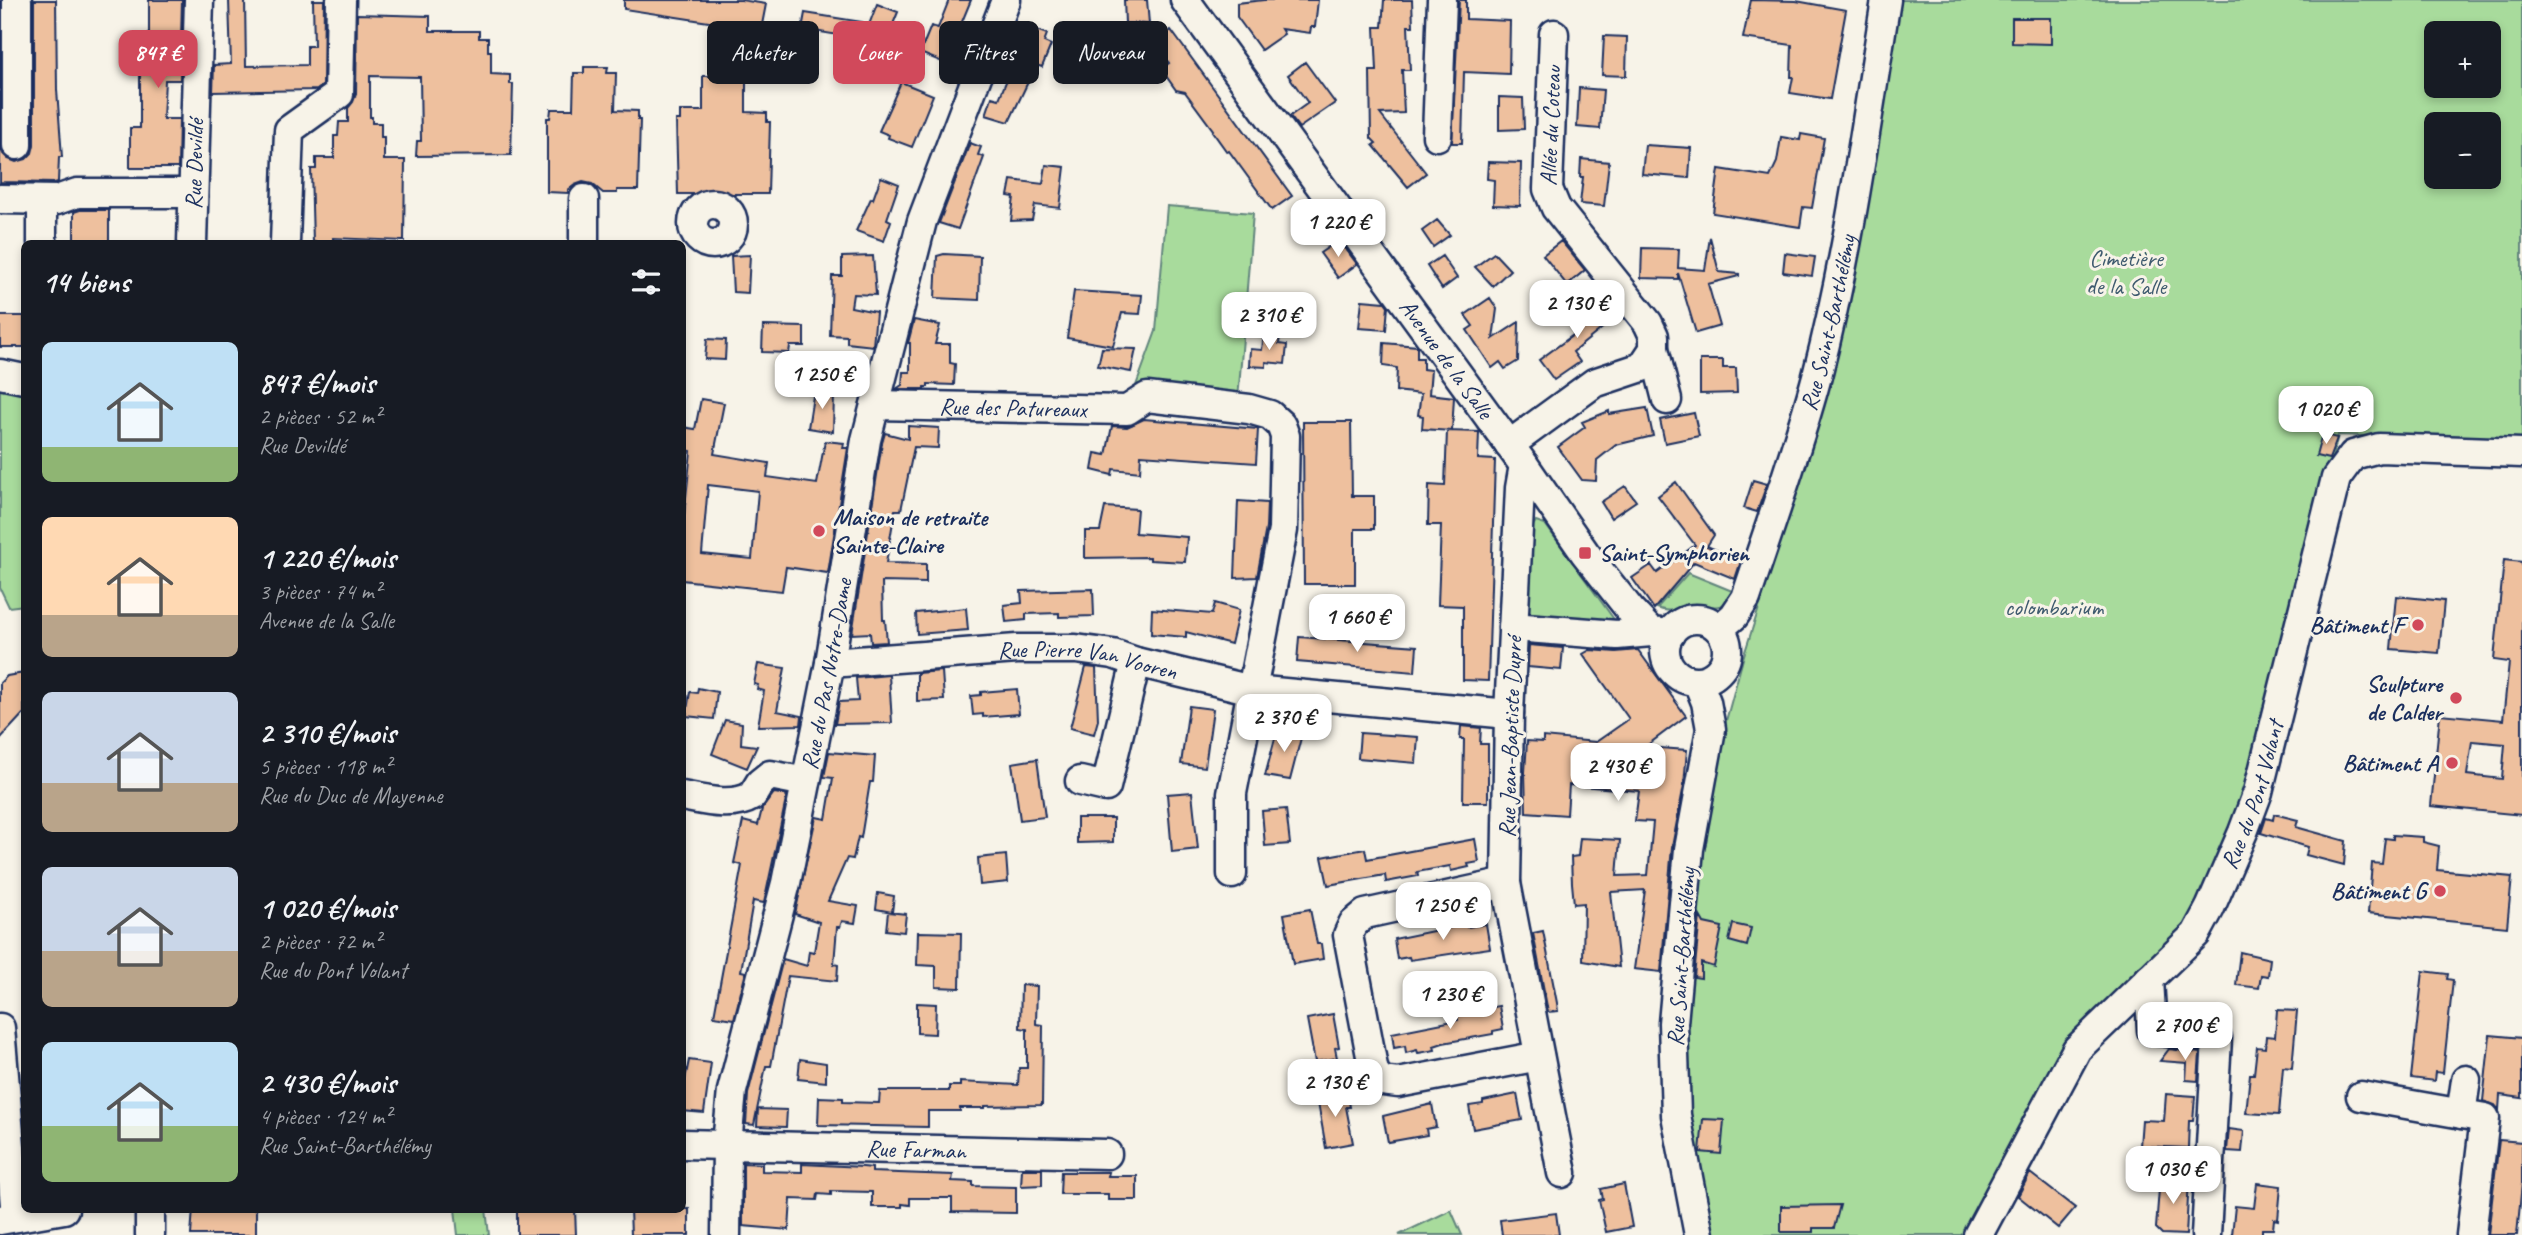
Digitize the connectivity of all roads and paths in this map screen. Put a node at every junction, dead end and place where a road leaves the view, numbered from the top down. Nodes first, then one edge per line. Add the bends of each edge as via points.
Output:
1 (17, 0) edge
2 (199, 0) edge
3 (341, 0) edge
4 (1006, 0) edge
5 (1185, 0) edge
6 (1442, 0) edge
7 (1886, 0) edge
8 (1554, 34) dead end
9 (1437, 136) dead end
10 (17, 145) dead end
11 (193, 193) junction
12 (0, 199) edge
13 (584, 199) dead end
14 (42, 200) junction
15 (742, 232) dead end
16 (42, 240) edge
17 (192, 240) edge
18 (285, 240) edge
19 (584, 240) edge
20 (694, 244) edge
21 (1654, 348) junction
22 (0, 374) edge
23 (21, 378) edge
24 (1667, 400) dead end
25 (875, 405) junction
26 (2522, 453) edge
27 (1516, 455) junction
28 (1513, 627) junction
29 (1719, 629) junction
30 (1660, 633) junction
31 (1136, 662) junction
32 (830, 663) junction
33 (1698, 682) junction
34 (1252, 690) junction
35 (1509, 714) junction
36 (1080, 781) dead end
37 (806, 782) junction
38 (686, 797) edge
39 (1232, 874) dead end
40 (1506, 883) junction
41 (2149, 979) junction
42 (0, 1028) edge
43 (1539, 1056) junction
44 (2466, 1080) dead end
45 (2361, 1096) dead end
46 (2461, 1114) junction
47 (686, 1144) edge
48 (727, 1144) junction
49 (1107, 1154) dead end
50 (1562, 1173) dead end
51 (42, 1213) edge
52 (150, 1213) edge
53 (8, 1219) edge
54 (150, 1235) edge
55 (726, 1235) edge
56 (1699, 1235) edge
57 (1978, 1235) edge
58 (2206, 1235) edge
59 (2471, 1235) edge

1 - 10 street
2 - 11 street, Rue Devildé
3 - 18 street via 339,94 289,130
4 - 25 street, Rue du Pas Notre-Dame via 922,220
5 - 27 street, Avenue de la Salle
6 - 9 street
7 - 29 street, Rue Saint-Barthélémy via 1854,197 1816,378 1746,598
8 - 21 street, Allée du Coteau via 1548,189 1556,208 1648,323
11 - 14 street via 78,193
11 - 17 street, Rue Devildé
12 - 14 street
13 - 19 street
14 - 16 street
15 - 20 street via 719,205 706,206 693,221
21 - 24 street, Allée du Coteau
21 - 27 street via 1642,367 1594,383
22 - 23 street
25 - 32 street, Rue du Pas Notre-Dame
25 - 34 street, Rue des Patureaux via 1127,410 1147,397 1269,415 1285,436 1283,530
26 - 41 street, Rue du Pont Volant via 2379,448 2353,455 2336,478 2258,792 2196,934
27 - 28 street, Rue Jean-Baptiste Dupré via 1520,488
27 - 30 street, Avenue de la Salle via 1631,611
28 - 30 street via 1616,635
28 - 35 street, Rue Jean-Baptiste Dupré
29 - 30 street via 1693,619
29 - 33 street via 1728,647 1723,667
30 - 33 street via 1672,670
31 - 32 street, Rue Pierre Van Vooren via 1076,649 1017,649
31 - 34 street, Rue Pierre Van Vooren
31 - 36 street via 1106,787
32 - 37 street, Rue du Pas Notre-Dame
33 - 56 street, Rue Saint-Barthélémy via 1711,729 1689,849 1673,1023 1676,1115
34 - 35 street, Rue Pierre Van Vooren
34 - 39 street via 1232,793
35 - 40 street, Rue Jean-Baptiste Dupré
37 - 38 street via 770,775 752,796 738,801
37 - 48 street, Rue du Pas Notre-Dame via 786,883 732,1091
40 - 43 street, Rue Jean-Baptiste Dupré
40 - 43 street via 1365,914 1353,924 1348,935 1374,1072 1382,1081 1398,1083
41 - 57 street, Rue du Pont Volant via 2077,1049
41 - 58 street via 2152,1030 2217,1038
42 - 53 street
43 - 50 street, Rue Jean-Baptiste Dupré
44 - 46 street
45 - 46 street
46 - 59 street via 2485,1118
47 - 48 street, Rue Farman
48 - 49 street, Rue Farman
48 - 55 street, Rue du Pas Notre-Dame
51 - 53 street
52 - 54 street

